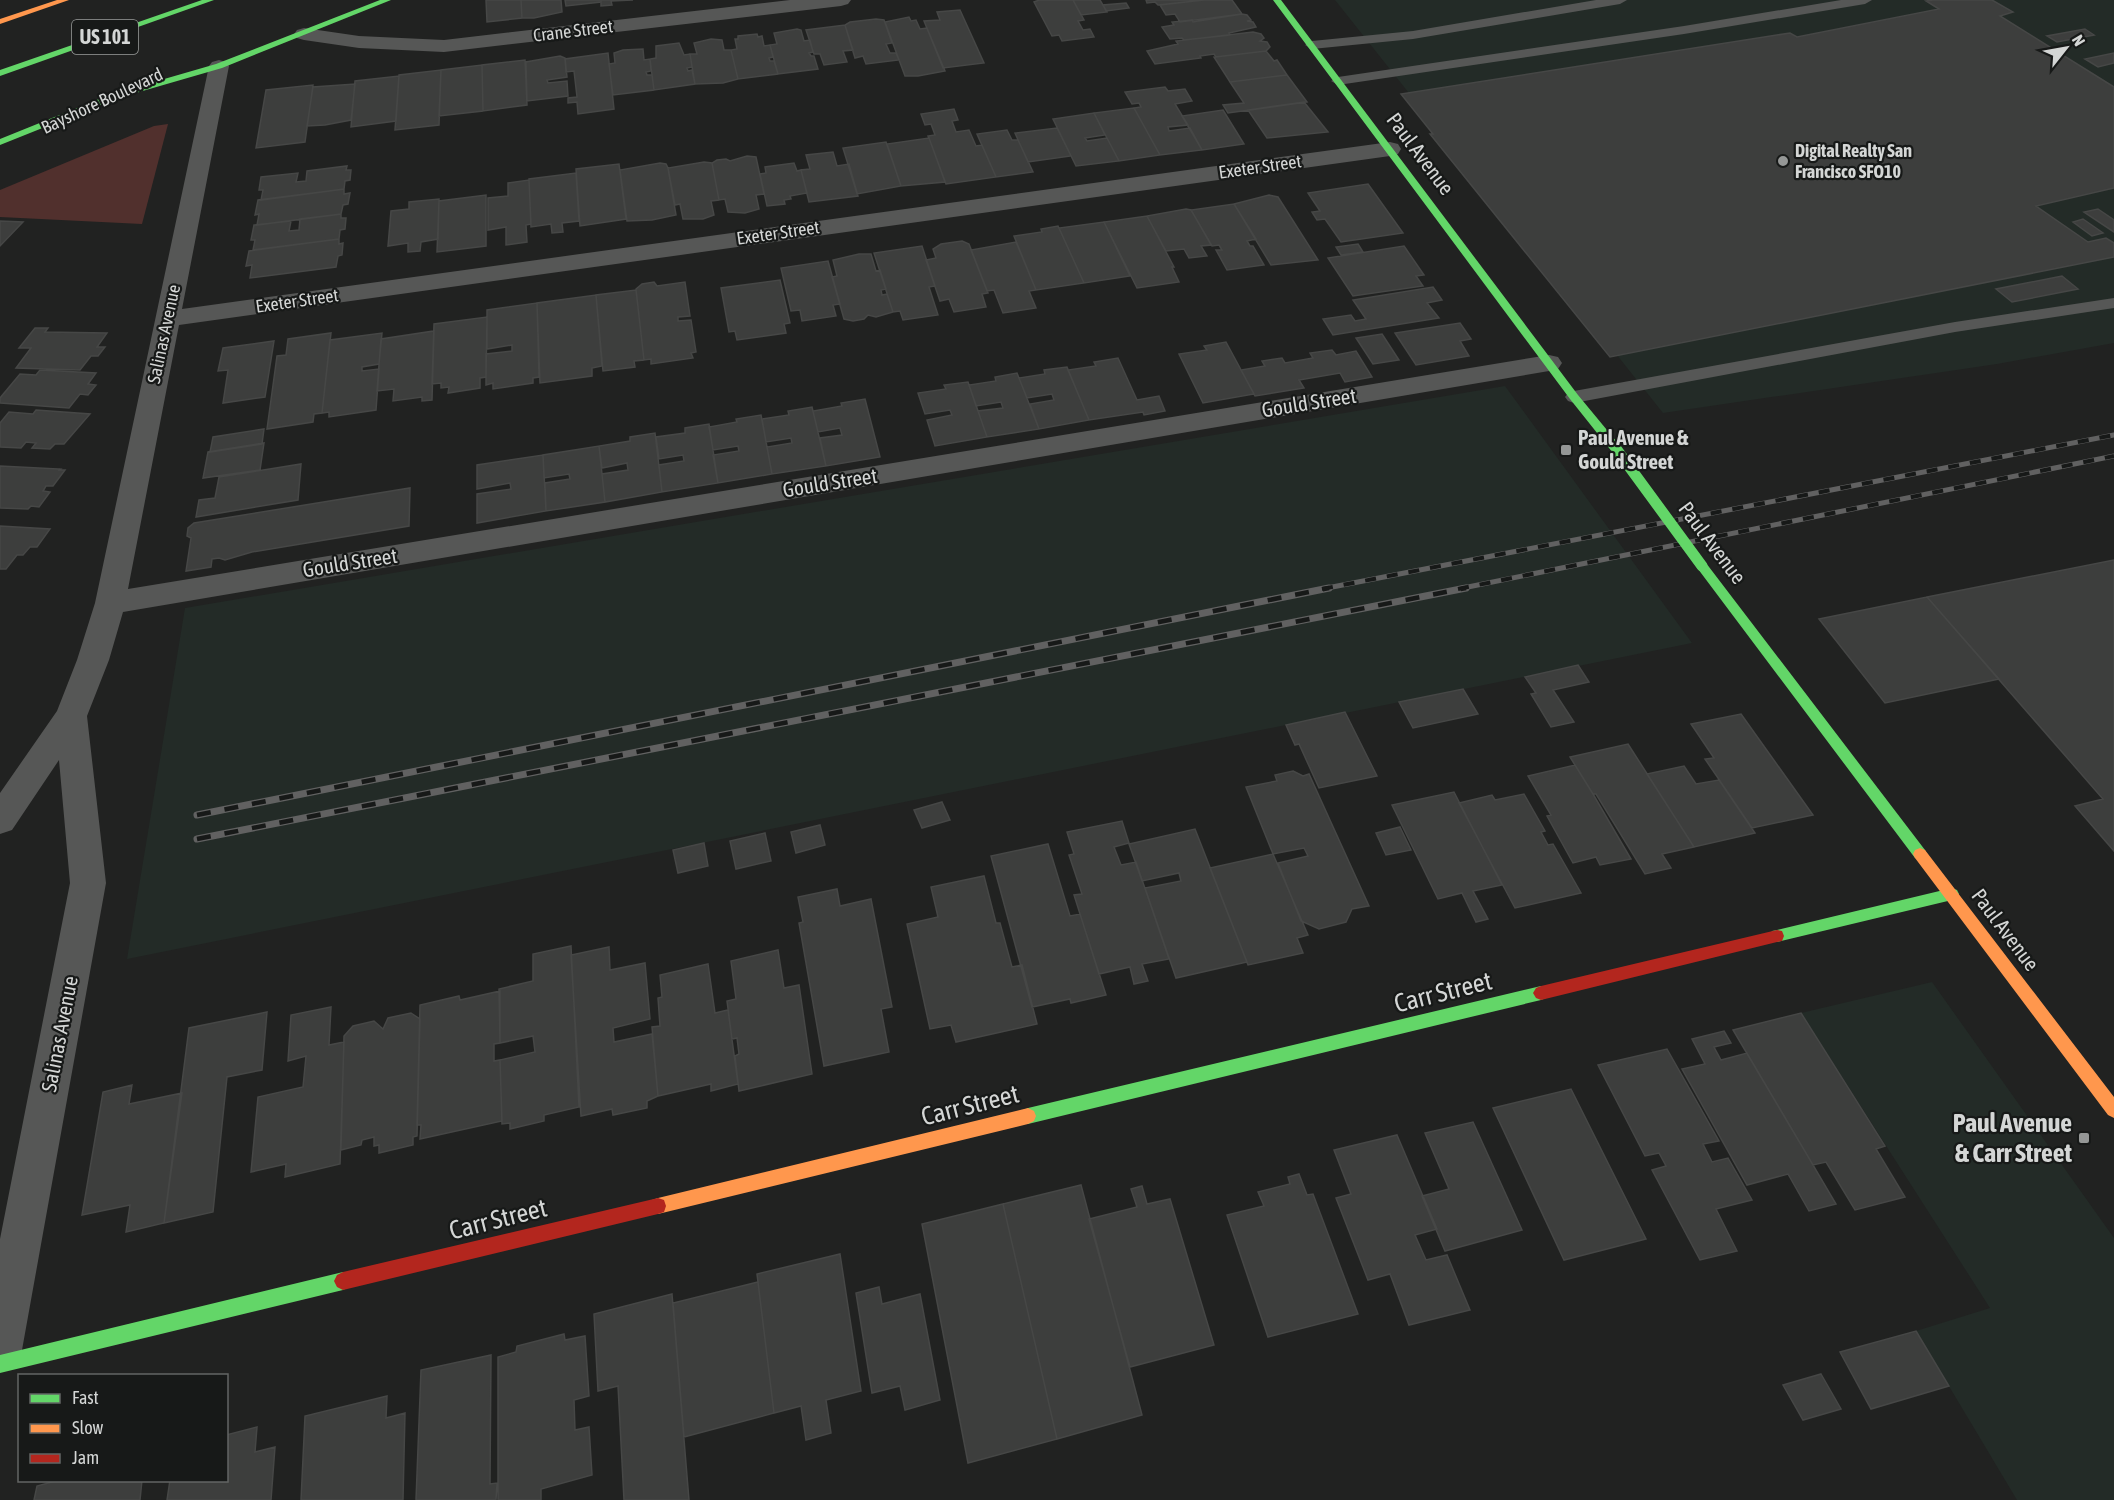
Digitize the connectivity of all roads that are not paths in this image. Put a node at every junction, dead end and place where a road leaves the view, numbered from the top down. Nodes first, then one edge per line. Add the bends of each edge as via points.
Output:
1 (65, 0) edge
2 (210, 0) edge
3 (387, 0) edge
4 (841, 0) edge
5 (1277, 0) edge
6 (1620, 0) edge
7 (1865, 0) edge
8 (0, 22) edge
9 (304, 34) junction
10 (1312, 45) junction
11 (219, 66) junction
12 (0, 73) edge
13 (1338, 81) junction
14 (147, 101) dead end
15 (0, 142) edge
16 (1390, 149) junction
17 (2114, 303) edge
18 (166, 319) junction
19 (1549, 363) junction
20 (1574, 397) junction
21 (110, 603) junction
22 (71, 716) junction
23 (0, 820) edge
24 (1952, 894) junction
25 (2114, 1110) edge
26 (0, 1350) edge
27 (0, 1364) edge

1 - 8 main road, US 101
2 - 12 main road, US 101
3 - 9 main road, Bayshore Boulevard
4 - 9 street, Crane Street via 444,46 359,42
5 - 10 main road, Paul Avenue
6 - 10 lane via 1413,34
7 - 13 lane
9 - 11 main road, Bayshore Boulevard
10 - 13 main road, Paul Avenue
11 - 14 main road, Bayshore Boulevard
11 - 15 main road, Bayshore Boulevard via 112,97
11 - 18 street, Salinas Avenue
13 - 16 main road, Paul Avenue
16 - 18 street, Exeter Street
16 - 19 main road, Paul Avenue
17 - 20 lane via 1954,327
18 - 21 street, Salinas Avenue
19 - 20 main road, Paul Avenue
19 - 21 street, Gould Street
20 - 24 main road, Paul Avenue, bridge
21 - 22 street, Salinas Avenue
22 - 23 street
22 - 26 street, Salinas Avenue via 88,884
24 - 25 main road, Paul Avenue
24 - 27 main road, Carr Street

